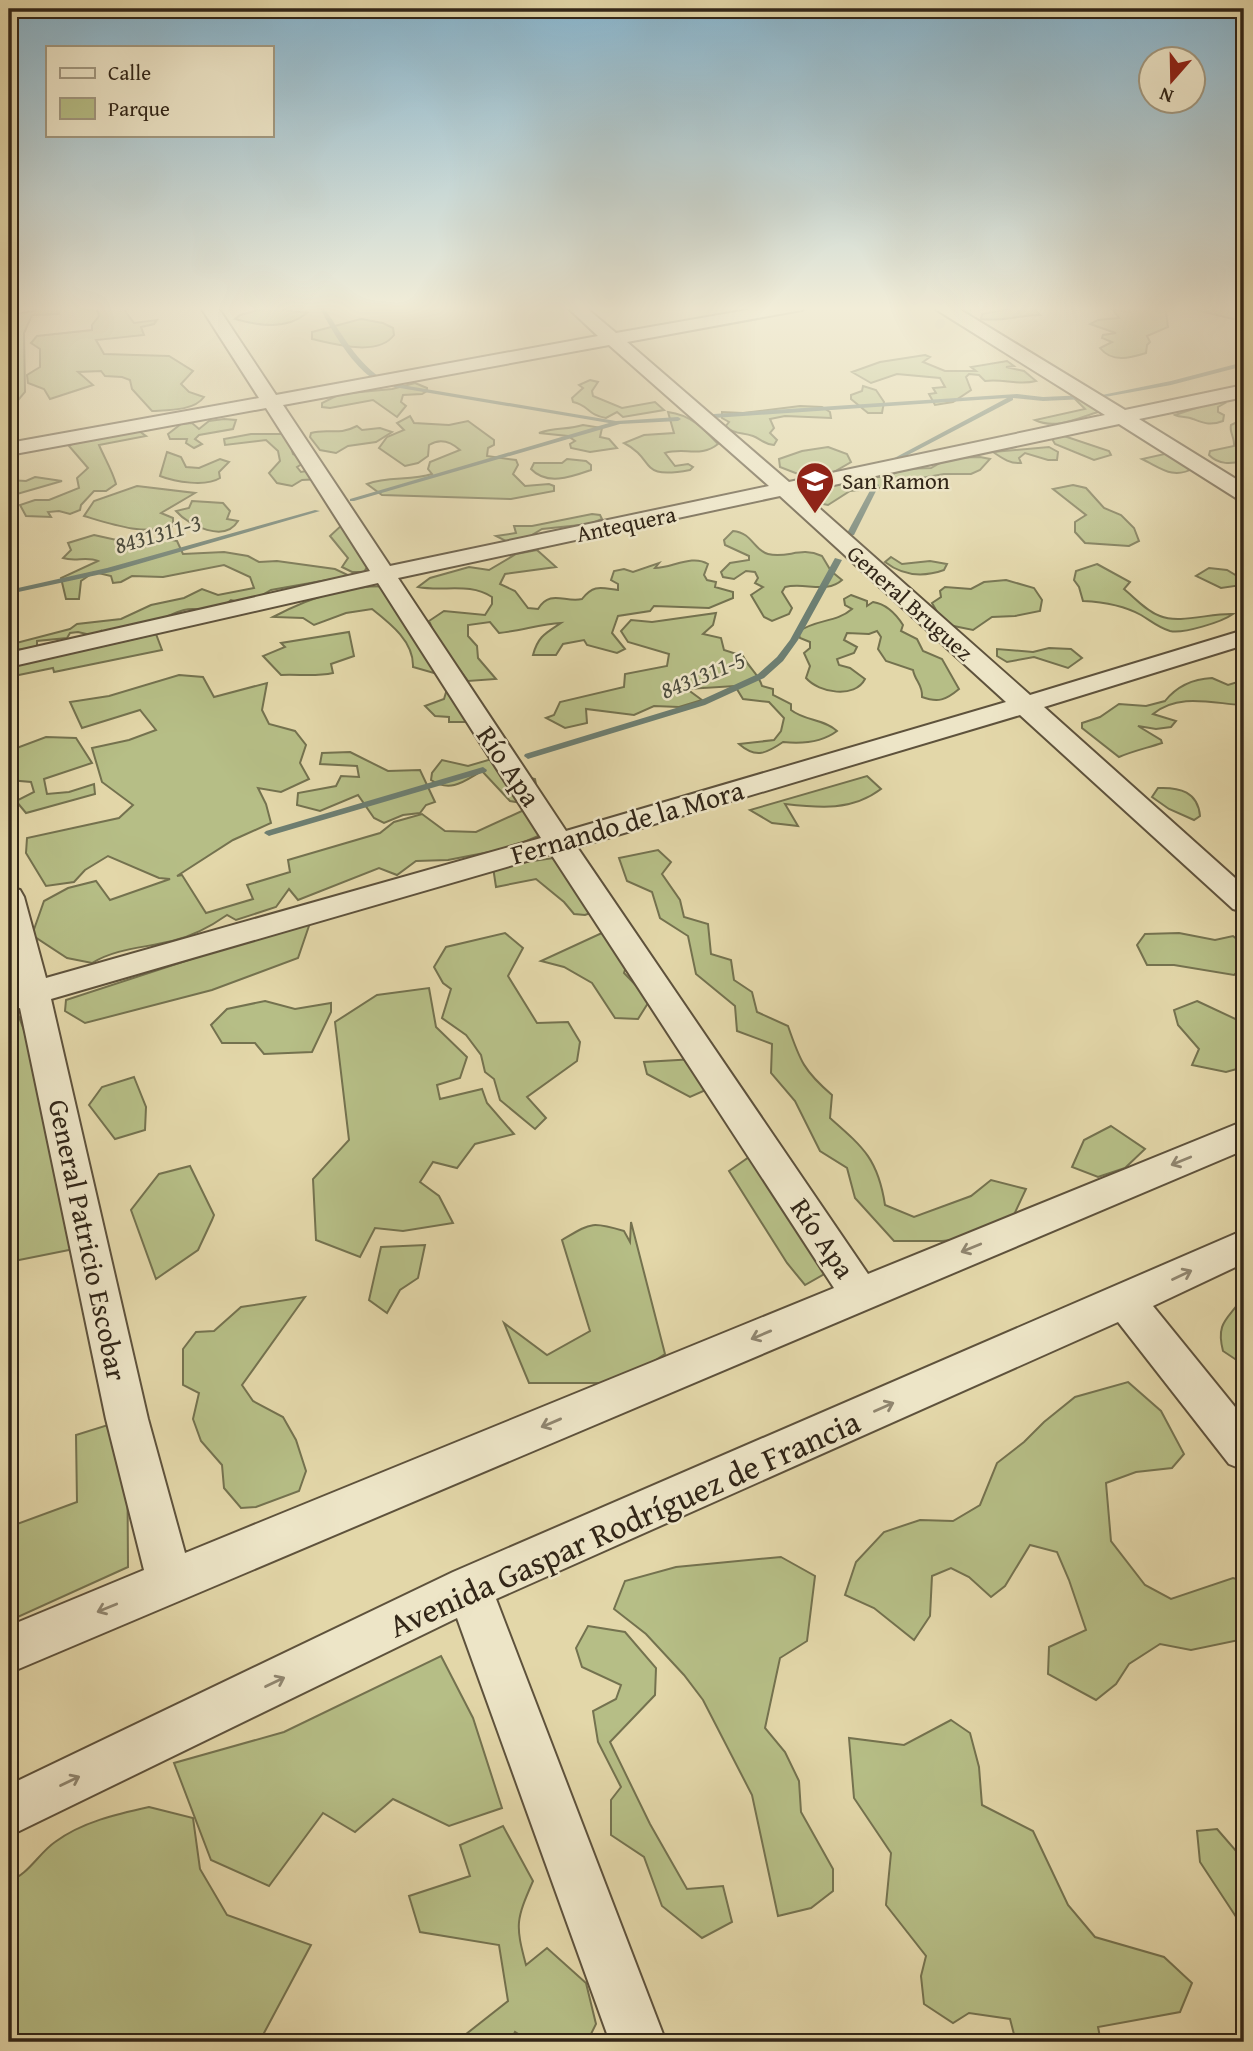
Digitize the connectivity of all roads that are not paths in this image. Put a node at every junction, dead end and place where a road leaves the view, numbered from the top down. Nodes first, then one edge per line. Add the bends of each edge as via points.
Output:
1 (263, 402) edge
2 (273, 402) edge
3 (684, 402) edge
4 (1095, 402) edge
5 (1198, 402) edge
6 (1123, 419) junction
7 (9, 449) edge
8 (786, 490) junction
9 (1244, 494) edge
10 (386, 574) junction
11 (1244, 637) edge
12 (9, 660) edge
13 (1024, 705) junction
14 (561, 842) junction
15 (9, 897) edge
16 (1244, 902) edge
17 (21, 996) edge
18 (1244, 1135) edge
19 (1244, 1246) edge
20 (860, 1294) junction
21 (1125, 1301) junction
22 (1244, 1450) edge
23 (170, 1582) junction
24 (469, 1588) junction
25 (9, 1649) edge
26 (9, 1811) edge
27 (638, 2042) edge

1 - 7 street
2 - 10 street, Río Apa
3 - 8 street, General Bruguez
4 - 6 street
5 - 6 street, Antequera
6 - 8 street, Antequera
6 - 9 street
8 - 10 street, Antequera
8 - 13 street, General Bruguez
10 - 12 street, Antequera
10 - 14 street, Río Apa
11 - 13 street, Fernando de la Mora
13 - 14 street, Fernando de la Mora
13 - 16 street, General Bruguez
14 - 17 street, Fernando de la Mora
14 - 20 street, Río Apa
15 - 17 street, General Patricio Escobar
17 - 23 street, General Patricio Escobar
18 -> 20 street
21 -> 19 street, Avenida Gaspar Rodríguez de Francia
20 -> 23 street
21 - 22 street
24 -> 21 street, Avenida Gaspar Rodríguez de Francia
23 -> 25 street
26 -> 24 street, Avenida Gaspar Rodríguez de Francia
24 - 27 street

